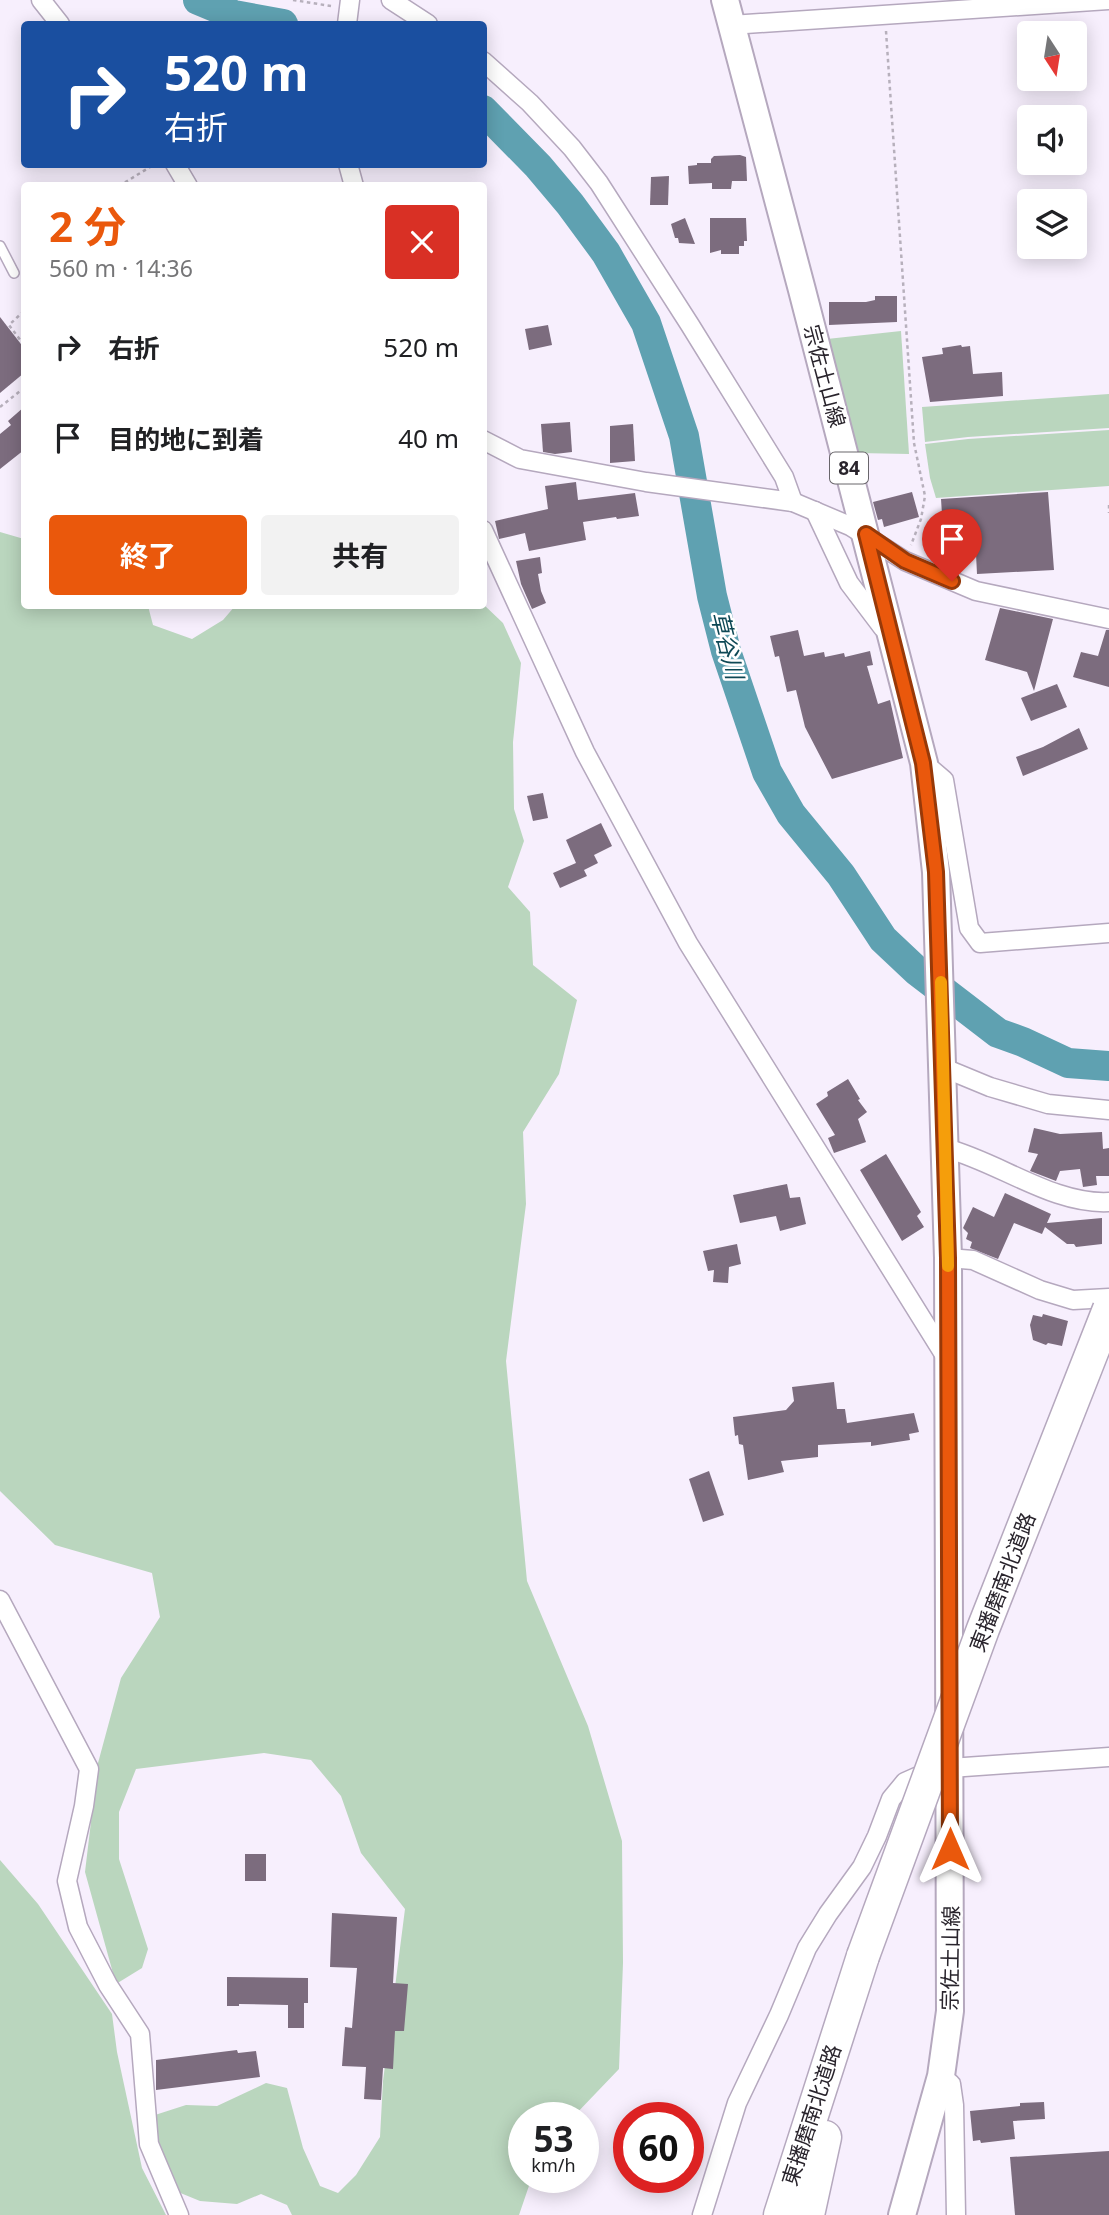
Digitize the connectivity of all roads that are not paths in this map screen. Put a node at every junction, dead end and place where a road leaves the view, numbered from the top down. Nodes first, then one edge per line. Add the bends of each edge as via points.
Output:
1 (41, 0) edge
2 (391, 0) edge
3 (1109, 0) edge
4 (728, 12) edge
5 (58, 21) edge
6 (423, 21) edge
7 (487, 65) edge
8 (0, 246) edge
9 (14, 273) dead end
10 (487, 442) edge
11 (793, 502) junction
12 (816, 511) junction
13 (866, 534) junction
14 (487, 539) edge
15 (1109, 618) edge
16 (893, 642) junction
17 (923, 763) junction
18 (1109, 933) edge
19 (943, 1059) junction
20 (1109, 1110) edge
21 (945, 1148) junction
22 (1109, 1202) edge
23 (948, 1258) junction
24 (1109, 1298) edge
25 (1109, 1309) edge
26 (948, 1360) junction
27 (1109, 1362) edge
28 (0, 1600) edge
29 (1109, 1757) edge
30 (950, 1768) junction
31 (872, 1959) junction
32 (941, 2076) junction
33 (815, 2135) junction
34 (178, 2215) edge
35 (702, 2215) edge
36 (777, 2215) edge
37 (800, 2215) edge
38 (808, 2215) edge
39 (902, 2215) edge
40 (956, 2215) edge

1 - 5 street
2 - 6 street
3 - 4 street via 885,15
4 - 13 main road, 宗佐土山線 / 84
7 - 11 street via 530,103 599,183 784,477
8 - 9 lane
10 - 11 street via 520,460
11 - 12 street
12 - 13 street
12 - 16 street via 849,583
13 - 15 street via 905,561 976,591
13 - 16 main road, 宗佐土山線 / 84
14 - 26 street via 585,752 688,943
16 - 17 main road, 宗佐土山線 / 84
17 - 18 street via 944,780 969,928 980,943
17 - 19 main road, 宗佐土山線 / 84 via 936,872
19 - 20 street via 990,1087 1048,1104
19 - 21 main road, 宗佐土山線 / 84
21 - 22 street via 1061,1195
21 - 23 main road, 宗佐土山線 / 84
23 - 24 street via 973,1260 1073,1300
23 - 26 main road, 宗佐土山線 / 84
25 - 31 highway, 東播磨南北道路, bridge via 983,1629
26 - 30 main road, 宗佐土山線 / 84
27 - 31 highway, 東播磨南北道路
28 - 34 street via 89,1769 67,1881 78,1927 140,2034 149,2144
29 - 30 street
30 - 32 main road, 宗佐土山線 / 84 via 950,2011
30 - 35 street via 905,1782 891,1799 862,1867 807,1948 737,2103
31 - 33 highway, 東播磨南北道路
32 - 39 main road, 宗佐土山線 / 84
32 - 40 street via 951,2084 954,2105
33 - 36 highway, 東播磨南北道路
33 - 37 highway, 東播磨南北道路
33 - 38 highway

